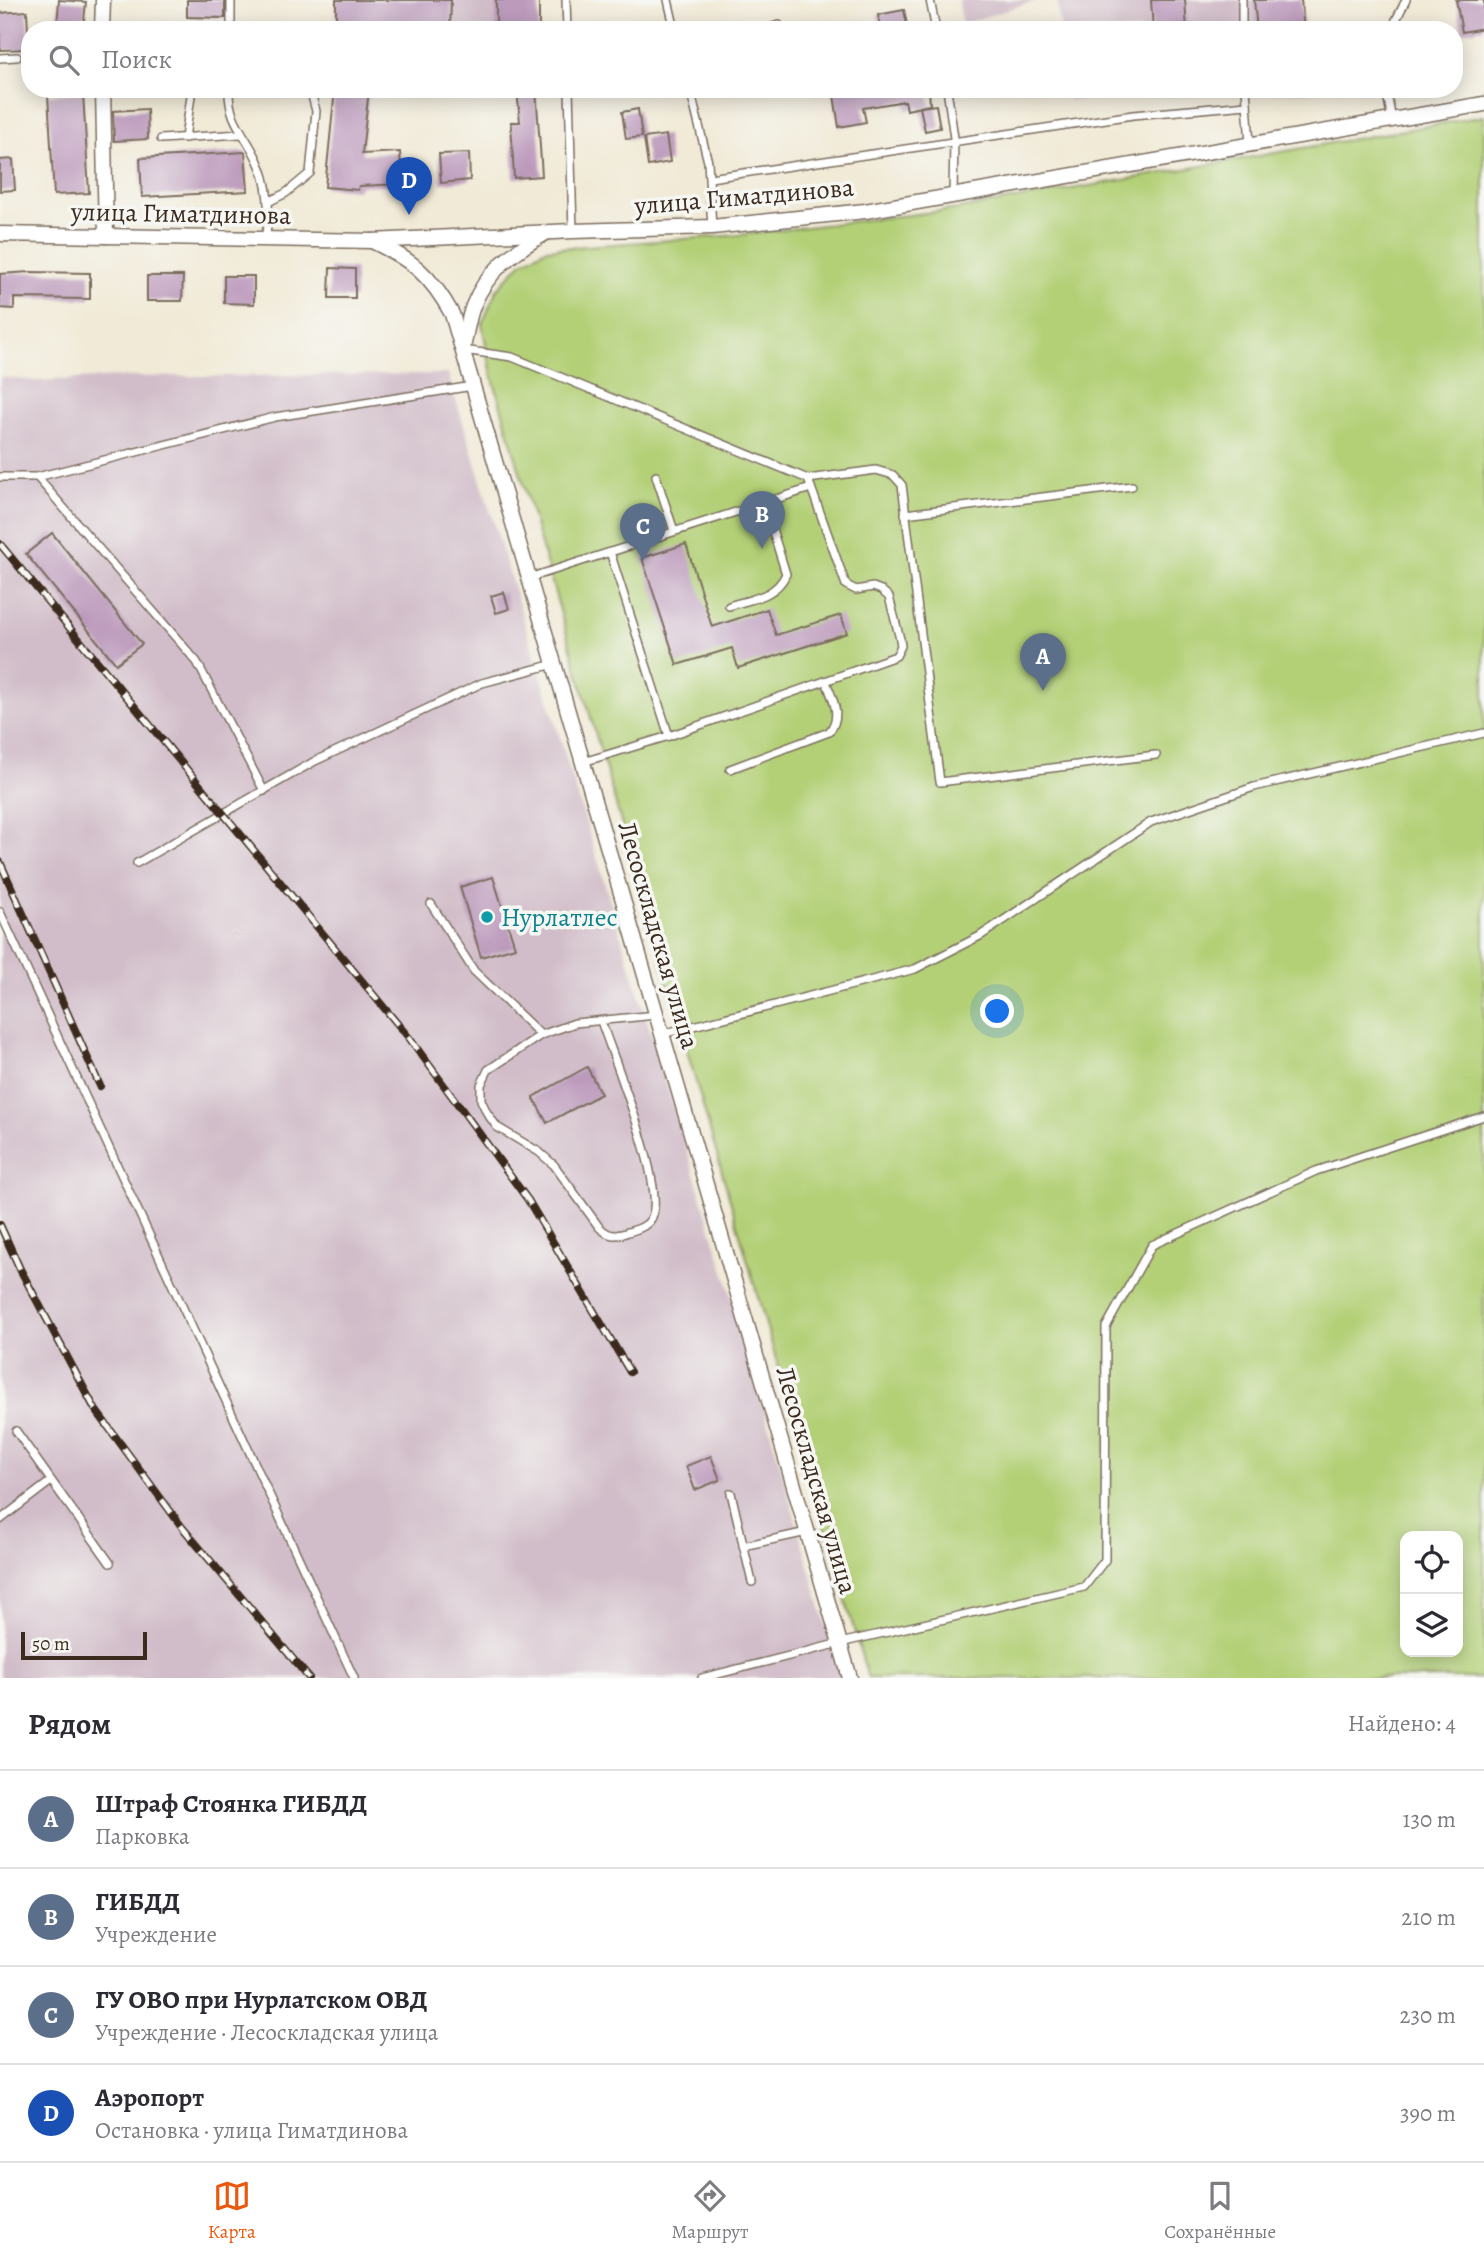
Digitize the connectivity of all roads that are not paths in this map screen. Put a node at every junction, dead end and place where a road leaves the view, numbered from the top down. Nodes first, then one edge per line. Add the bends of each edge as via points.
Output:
1 (103, 0) edge
2 (231, 0) edge
3 (566, 0) edge
4 (668, 0) edge
5 (930, 0) edge
6 (1242, 0) edge
7 (1406, 0) edge
8 (102, 21) edge
9 (231, 21) edge
10 (567, 21) edge
11 (673, 21) edge
12 (934, 21) edge
13 (1242, 21) edge
14 (1396, 21) edge
15 (17, 57) dead end
16 (0, 58) edge
17 (103, 98) edge
18 (191, 98) edge
19 (230, 98) edge
20 (312, 98) edge
21 (569, 98) edge
22 (692, 98) edge
23 (948, 98) edge
24 (1247, 98) edge
25 (1388, 98) edge
26 (1484, 104) edge
27 (1247, 105) junction
28 (1392, 120) junction
29 (241, 135) junction
30 (185, 138) junction
31 (161, 139) dead end
32 (954, 140) junction
33 (1250, 145) junction
34 (710, 178) junction
35 (953, 196) junction
36 (268, 202) junction
37 (712, 227) junction
38 (573, 231) junction
39 (546, 233) junction
40 (0, 234) edge
41 (106, 236) junction
42 (265, 239) junction
43 (372, 241) junction
44 (462, 350) junction
45 (473, 386) junction
46 (656, 475) dead end
47 (0, 477) edge
48 (37, 477) junction
49 (808, 479) junction
50 (1132, 486) dead end
51 (811, 488) junction
52 (764, 503) junction
53 (905, 514) junction
54 (674, 531) junction
55 (610, 552) junction
56 (529, 578) junction
57 (729, 606) dead end
58 (554, 664) junction
59 (826, 681) junction
60 (1484, 733) edge
61 (669, 736) junction
62 (1156, 755) dead end
63 (583, 762) junction
64 (730, 769) dead end
65 (264, 790) junction
66 (136, 863) dead end
67 (430, 904) dead end
68 (0, 912) edge
69 (656, 1015) junction
70 (601, 1021) junction
71 (662, 1034) junction
72 (541, 1035) junction
73 (1484, 1116) edge
74 (16, 1431) dead end
75 (51, 1481) junction
76 (731, 1493) dead end
77 (0, 1520) edge
78 (807, 1532) junction
79 (743, 1546) junction
80 (110, 1563) dead end
81 (752, 1582) dead end
82 (840, 1643) junction
83 (354, 1678) edge
84 (702, 1678) edge
85 (850, 1678) edge

1 - 8 street
2 - 9 lane
3 - 10 lane
4 - 11 lane
5 - 12 lane
6 - 13 lane
7 - 14 lane
15 - 16 lane
17 - 41 street
18 - 30 lane
19 - 29 lane
20 - 36 lane via 316,111 310,173
21 - 38 lane
22 - 34 lane
23 - 32 lane
24 - 27 lane
25 - 28 lane
26 - 28 street, улица Гиматдинова
27 - 32 lane via 1133,115
27 - 33 lane
28 - 33 street, улица Гиматдинова
29 - 30 lane
29 - 36 lane via 258,159
30 - 31 lane
32 - 34 lane
32 - 35 lane
33 - 35 street, улица Гиматдинова
34 - 37 lane
35 - 37 street, улица Гиматдинова via 865,211
36 - 42 lane
37 - 38 street, улица Гиматдинова
38 - 39 street, улица Гиматдинова
39 - 43 street, улица Гиматдинова
39 - 44 street via 514,252 492,274 473,306
40 - 41 street, улица Гиматдинова
41 - 42 street, улица Гиматдинова
42 - 43 street, улица Гиматдинова
43 - 44 street, Лесоскладская улица via 402,255 437,286 452,314
44 - 45 street, Лесоскладская улица
44 - 49 lane via 512,357
45 - 48 lane via 275,416
45 - 56 street, Лесоскладская улица
46 - 54 lane
47 - 48 lane
48 - 65 lane via 197,662
49 - 51 lane
49 - 53 lane via 885,471 902,485
50 - 53 lane
51 - 52 lane
51 - 59 lane via 846,585 886,593 901,646 896,656
52 - 54 lane
52 - 57 lane via 786,574 773,592
53 - 62 lane via 940,782
54 - 55 lane
55 - 56 lane
55 - 61 lane
56 - 58 street, Лесоскладская улица
58 - 63 street, Лесоскладская улица
58 - 65 lane via 482,683 315,761
59 - 61 lane
59 - 64 lane via 838,715 829,732
60 - 71 lane via 1254,787 1151,821 980,936 915,969
61 - 63 lane
63 - 69 street, Лесоскладская улица
65 - 66 lane
67 - 72 lane via 474,971
68 - 83 lane
69 - 70 lane
69 - 71 street, Лесоскладская улица
70 - 72 lane via 564,1025
70 - 72 lane via 650,1165 653,1217 622,1235 605,1233 554,1165 497,1127 486,1113 481,1085 488,1070
71 - 78 street, Лесоскладская улица
73 - 82 lane via 1316,1171 1152,1245 1106,1327 1105,1560 1084,1587
74 - 75 lane
75 - 77 lane
75 - 80 lane
76 - 79 lane
78 - 79 lane
78 - 82 street, Лесоскладская улица
79 - 81 lane
82 - 84 lane
82 - 85 street, Лесоскладская улица

